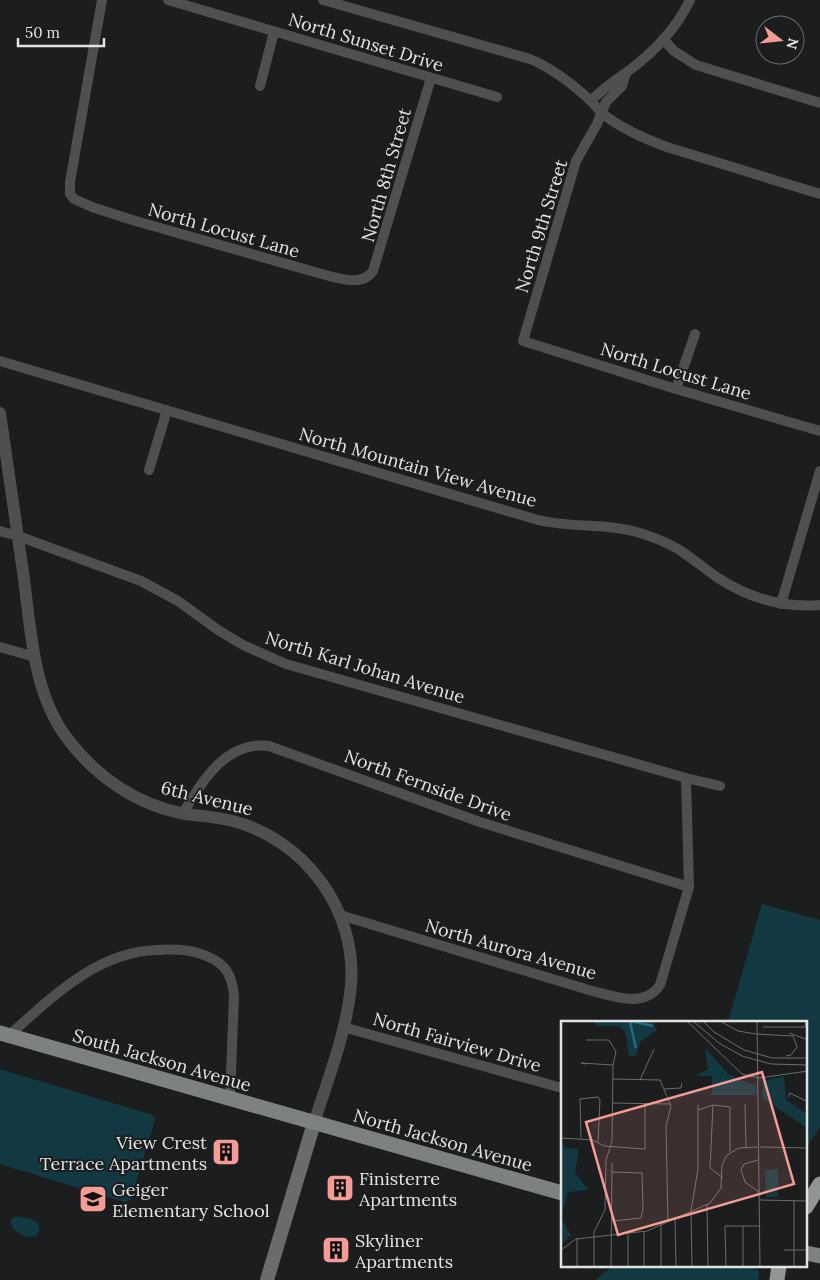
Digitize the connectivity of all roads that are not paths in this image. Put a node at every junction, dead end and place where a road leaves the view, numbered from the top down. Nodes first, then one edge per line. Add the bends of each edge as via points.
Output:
1 (102, 0) edge
2 (168, 0) edge
3 (323, 0) edge
4 (690, 0) edge
5 (274, 32) junction
6 (663, 39) junction
7 (626, 73) junction
8 (431, 78) junction
9 (260, 86) dead end
10 (498, 97) dead end
11 (591, 101) junction
12 (820, 103) edge
13 (602, 113) junction
14 (820, 194) edge
15 (365, 278) joint
16 (695, 334) dead end
17 (523, 341) joint
18 (0, 361) edge
19 (676, 389) junction
20 (166, 410) junction
21 (0, 413) edge
22 (820, 431) edge
23 (149, 470) dead end
24 (820, 471) edge
25 (0, 531) edge
26 (18, 536) junction
27 (781, 604) junction
28 (820, 606) edge
29 (0, 647) edge
30 (35, 657) junction
31 (686, 778) junction
32 (720, 786) dead end
33 (183, 813) junction
34 (689, 887) junction
35 (340, 915) junction
36 (343, 1027) junction
37 (4, 1035) edge
38 (561, 1088) edge
39 (230, 1099) junction
40 (314, 1122) junction
41 (820, 1184) edge
42 (561, 1193) edge
43 (808, 1204) edge
44 (268, 1280) edge

1 - 15 street, North Locust Lane via 70,194 76,200 132,220 318,274 352,280
2 - 5 street, North Sunset Drive
3 - 11 street via 530,59 546,66
4 - 6 street, North 9th Street
5 - 8 street, North Sunset Drive
5 - 9 street
6 - 7 street, North 9th Street
6 - 12 street via 674,51 696,65
7 - 11 street, North 9th Street
7 - 13 street, North 9th Street via 622,86 606,102
8 - 10 street, North Sunset Drive
8 - 15 street, North 8th Street via 378,261
11 - 13 street
13 - 14 street via 645,139
13 - 17 street, North 9th Street via 576,162
16 - 19 street
17 - 19 street, North Locust Lane
18 - 20 street, North Mountain View Avenue
19 - 22 street, North Locust Lane
20 - 23 street
20 - 27 street, North Mountain View Avenue via 538,520 638,532 679,550 732,586
21 - 26 street, 6th Avenue
24 - 27 street
25 - 26 street, North Karl Johan Avenue
26 - 30 street, 6th Avenue
26 - 31 street, North Karl Johan Avenue via 141,581 178,601 243,645 286,664
27 - 28 street, North Mountain View Avenue
29 - 30 street
30 - 33 street, 6th Avenue via 42,687 56,720 81,756 129,794
31 - 32 street, North Karl Johan Avenue
31 - 34 street
33 - 34 street, North Fernside Drive via 205,778 227,757 247,746 269,746 480,822
33 - 35 street, 6th Avenue via 246,825 287,847 315,873
34 - 35 street, North Aurora Avenue via 664,976 655,993 647,997 626,998 580,987
35 - 36 street, 6th Avenue via 351,962 351,984
36 - 38 street, North Fairview Drive
36 - 40 street, 6th Avenue
37 - 39 main road, South Jackson Avenue
37 - 39 street via 89,969 106,961 144,950 172,949 197,953 218,961 233,984
39 - 40 main road, South Jackson Avenue
40 - 42 main road, North Jackson Avenue
40 - 44 main road, 6th Avenue
41 - 43 highway

